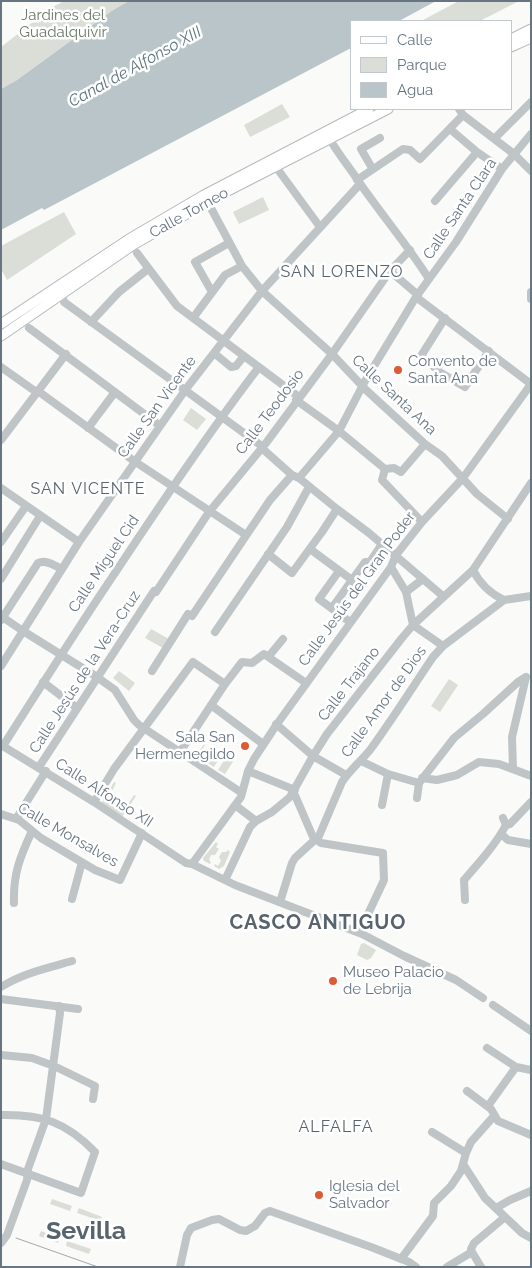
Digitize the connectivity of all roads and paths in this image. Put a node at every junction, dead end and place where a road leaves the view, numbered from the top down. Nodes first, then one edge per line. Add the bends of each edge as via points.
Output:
1 (531, 29) edge
2 (512, 38) edge
3 (531, 38) edge
4 (512, 48) edge
5 (531, 102) edge
6 (367, 110) edge
7 (386, 110) edge
8 (461, 112) edge
9 (450, 129) junction
10 (531, 134) edge
11 (327, 135) junction
12 (380, 138) dead end
13 (495, 138) junction
14 (477, 152) junction
15 (514, 154) junction
16 (276, 166) junction
17 (372, 168) junction
18 (502, 169) junction
19 (531, 171) edge
20 (359, 182) junction
21 (206, 198) junction
22 (435, 201) dead end
23 (320, 227) junction
24 (229, 243) junction
25 (410, 250) junction
26 (137, 253) dead end
27 (242, 266) junction
28 (148, 269) junction
29 (390, 271) junction
30 (429, 280) junction
31 (262, 291) junction
32 (212, 292) junction
33 (531, 292) edge
34 (62, 295) junction
35 (417, 296) junction
36 (531, 299) edge
37 (193, 318) junction
38 (445, 318) junction
39 (92, 322) junction
40 (1, 324) edge
41 (29, 328) dead end
42 (1, 336) edge
43 (223, 341) junction
44 (489, 351) junction
45 (214, 353) junction
46 (66, 354) junction
47 (332, 354) junction
48 (244, 356) junction
49 (1, 367) edge
50 (259, 367) junction
51 (531, 384) edge
52 (363, 386) junction
53 (186, 389) junction
54 (37, 391) junction
55 (115, 392) junction
56 (298, 398) junction
57 (222, 415) junction
58 (159, 425) junction
59 (88, 428) junction
60 (339, 431) junction
61 (1, 440) edge
62 (426, 444) junction
63 (261, 447) junction
64 (134, 461) junction
65 (385, 469) junction
66 (296, 477) junction
67 (462, 478) junction
68 (531, 483) edge
69 (172, 486) junction
70 (309, 487) junction
71 (1, 488) edge
72 (26, 506) junction
73 (337, 509) junction
74 (210, 512) junction
75 (40, 516) junction
76 (508, 519) junction
77 (422, 522) junction
78 (246, 535) junction
79 (1, 542) edge
80 (79, 542) junction
81 (382, 544) junction
82 (310, 550) junction
83 (268, 554) junction
84 (396, 555) junction
85 (390, 567) junction
86 (62, 569) junction
87 (473, 570) junction
88 (339, 571) junction
89 (1, 579) edge
90 (423, 579) junction
91 (352, 580) junction
92 (155, 592) joint
93 (406, 592) junction
94 (531, 596) edge
95 (444, 597) junction
96 (504, 600) junction
97 (332, 608) junction
98 (2, 618) edge
99 (350, 622) junction
100 (413, 625) junction
101 (23, 631) junction
102 (215, 632) dead end
103 (283, 639) dead end
104 (443, 646) junction
105 (60, 654) junction
106 (269, 656) junction
107 (1, 666) edge
108 (152, 671) dead end
109 (97, 677) junction
110 (526, 677) edge
111 (43, 682) junction
112 (306, 683) junction
113 (225, 684) junction
114 (211, 705) junction
115 (77, 708) junction
116 (276, 724) junction
117 (144, 728) junction
118 (263, 744) junction
119 (2, 746) edge
120 (180, 752) junction
121 (313, 756) junction
122 (361, 761) junction
123 (42, 769) junction
124 (513, 769) junction
125 (248, 771) junction
126 (388, 774) junction
127 (346, 775) junction
128 (531, 776) edge
129 (420, 781) junction
130 (294, 791) junction
131 (242, 795) junction
132 (417, 798) dead end
133 (94, 802) junction
134 (531, 802) edge
135 (235, 805) junction
136 (382, 805) dead end
137 (1, 814) edge
138 (16, 819) junction
139 (256, 821) junction
140 (32, 831) junction
141 (142, 833) junction
142 (499, 836) junction
143 (316, 840) junction
144 (531, 844) edge
145 (82, 862) junction
146 (192, 864) junction
147 (225, 880) junction
148 (72, 899) dead end
149 (465, 900) dead end
150 (280, 902) junction
151 (14, 903) dead end
152 (362, 934) junction
153 (72, 961) dead end
154 (1, 987) edge
155 (483, 998) dead end
156 (1, 999) edge
157 (493, 1005) dead end
158 (58, 1006) junction
159 (78, 1009) dead end
160 (531, 1031) edge
161 (487, 1048) dead end
162 (1, 1055) edge
163 (54, 1066) junction
164 (516, 1067) junction
165 (530, 1070) edge
166 (467, 1091) dead end
167 (93, 1099) dead end
168 (488, 1106) junction
169 (1, 1115) edge
170 (494, 1116) junction
171 (46, 1119) junction
172 (432, 1132) dead end
173 (531, 1135) edge
174 (466, 1153) junction
175 (1, 1164) edge
176 (463, 1164) junction
177 (27, 1171) junction
178 (531, 1190) edge
179 (496, 1208) junction
180 (505, 1217) junction
181 (530, 1235) edge
182 (2, 1241) edge
183 (472, 1252) junction
184 (401, 1259) junction
185 (180, 1267) edge
186 (416, 1267) edge
187 (447, 1267) edge
188 (480, 1267) edge

1 - 2 main road
3 - 4 main road
5 - 13 street
6 - 11 main road, Calle Torneo
7 - 11 main road, Calle Torneo
8 - 9 street
8 - 13 street
9 - 14 street
9 - 17 street, Calle San Vicente via 420,159 408,149 403,149
10 - 15 street, Calle Santa Clara
11 - 16 main road, Calle Torneo
11 - 20 street
11 - 21 main road, Calle Torneo
12 - 17 street via 361,149
13 - 15 street
14 - 18 street
14 - 22 street
15 - 18 street, Calle Santa Clara
15 - 19 street
16 - 21 main road, Calle Torneo
16 - 23 street
17 - 20 street, Calle San Vicente
18 - 30 street, Calle Santa Clara
20 - 23 street, Calle San Vicente
20 - 25 street
21 - 24 street, Calle Santa Ana
21 - 34 main road, Calle Torneo
21 - 40 main road, Calle Torneo via 129,239
23 - 31 street, Calle San Vicente
24 - 27 street, Calle Santa Ana
24 - 32 street via 195,262
25 - 29 street, Calle Teodosio
25 - 30 street
26 - 28 street
27 - 31 street, Calle Santa Ana
27 - 32 street via 225,275
28 - 37 street via 177,306
28 - 39 street via 119,292
29 - 35 street
29 - 47 street, Calle Teodosio
30 - 35 street, Calle Santa Clara
31 - 43 street, Calle San Vicente
31 - 47 street, Calle Santa Ana
32 - 37 street
33 - 36 street
34 - 39 street via 64,302
34 - 42 main road, Calle Torneo
35 - 38 street
35 - 52 street, Calle Santa Clara
37 - 43 street
38 - 44 street
38 - 44 street via 421,356 441,373 465,388
39 - 53 street
41 - 46 street
43 - 45 street, Calle San Vicente
43 - 48 street
44 - 51 street
45 - 48 street via 231,367
45 - 53 street, Calle San Vicente
46 - 54 street
46 - 55 street
47 - 52 street, Calle Santa Ana
47 - 56 street, Calle Teodosio
48 - 50 street
49 - 54 street
50 - 56 street
50 - 57 street, Calle Miguel Cid
51 - 67 street, Calle Jesús del Gran Poder
52 - 60 street, Calle Santa Clara
52 - 62 street, Calle Santa Ana
53 - 57 street
53 - 58 street, Calle San Vicente
54 - 59 street
54 - 61 street
55 - 58 street
55 - 59 street
56 - 60 street
56 - 63 street, Calle Teodosio
57 - 63 street
57 - 69 street, Calle Miguel Cid
58 - 64 street, Calle San Vicente
59 - 64 street
60 - 65 street
60 - 66 street, Calle Santa Clara
62 - 65 street via 401,472 394,468
62 - 67 street, Calle Santa Ana
63 - 66 street
63 - 74 street, Calle Teodosio
64 - 69 street
64 - 80 street, Calle San Vicente
65 - 77 street via 382,480
66 - 70 street
66 - 78 street, Calle Santa Clara via 270,500
67 - 76 street, Calle Santa Ana
67 - 77 street, Calle Jesús del Gran Poder
68 - 76 street, Calle Trajano
69 - 74 street
69 - 105 street, Calle Miguel Cid
70 - 73 street
70 - 83 street
71 - 72 street
72 - 75 street
72 - 79 street
73 - 81 street
73 - 82 street
74 - 78 street
74 - 92 street, Calle Teodosio
75 - 80 street
75 - 89 street
76 - 87 street, Calle Trajano
77 - 84 street, Calle Jesús del Gran Poder
78 - 108 street, Calle Santa Clara
80 - 86 street, Calle San Vicente
81 - 84 street
81 - 91 street
82 - 83 street via 292,572
82 - 88 street
83 - 102 street
84 - 85 street, Calle Jesús del Gran Poder
84 - 90 street
85 - 93 street
85 - 99 street, Calle Jesús del Gran Poder
86 - 98 street via 48,562 38,563
86 - 101 street, Calle San Vicente
87 - 95 street, Calle Trajano
87 - 96 street via 480,584
88 - 91 street
88 - 97 street via 319,599
90 - 93 street
90 - 95 street
91 - 97 street
92 - 109 street, Calle Jesús de la Vera-Cruz
93 - 100 street
94 - 96 street, Calle Amor de Dios
95 - 100 street, Calle Trajano
96 - 104 street, Calle Amor de Dios
97 - 99 street
98 - 101 street
99 - 112 street, Calle Jesús del Gran Poder
100 - 104 street
100 - 121 street, Calle Trajano
101 - 105 street
101 - 107 street, Calle San Vicente
103 - 106 street
104 - 122 street, Calle Amor de Dios
105 - 109 street
105 - 111 street, Calle Miguel Cid
106 - 112 street
106 - 113 street via 264,654 249,664 242,662
109 - 115 street, Calle Jesús de la Vera-Cruz
109 - 117 street via 115,690 134,720
110 - 124 street via 512,737
110 - 129 street via 454,738
111 - 115 street
111 - 119 street, Calle Miguel Cid
112 - 116 street, Calle Jesús del Gran Poder
113 - 114 street
113 - 117 street via 193,662
114 - 118 street
114 - 120 street
115 - 123 street, Calle Jesús de la Vera-Cruz
116 - 118 street, Calle Jesús del Gran Poder
116 - 121 street
117 - 120 street
117 - 133 street
118 - 125 street, Calle Jesús del Gran Poder
119 - 123 street, Calle Alfonso XII
120 - 131 street
121 - 127 street
121 - 130 street, Calle Trajano
122 - 126 street
122 - 127 street, Calle Amor de Dios
123 - 133 street, Calle Alfonso XII
123 - 138 street, Calle Jesús de la Vera-Cruz
124 - 128 street
124 - 129 street via 478,762 457,775
125 - 130 street
125 - 131 street, Calle Jesús del Gran Poder
126 - 129 street
126 - 136 street
127 - 143 street, Calle Amor de Dios
129 - 132 street
130 - 139 street, Calle Trajano via 285,802
130 - 143 street
131 - 135 street
133 - 141 street, Calle Alfonso XII
134 - 142 street via 510,824 505,822
135 - 139 street
135 - 146 street
137 - 138 street, Calle Monsalves
138 - 140 street, Calle Monsalves
139 - 147 street via 250,827
140 - 145 street, Calle Monsalves
140 - 151 street via 19,858
141 - 145 street, Calle Monsalves via 120,880
141 - 146 street, Calle Alfonso XII
142 - 144 street
142 - 149 street via 464,880
143 - 150 street via 292,864
143 - 152 street via 383,853 384,880 362,927
145 - 148 street
146 - 147 street, Calle Alfonso XII
147 - 150 street, Calle Alfonso XII
150 - 152 street, Calle Alfonso XII
152 - 155 street, Calle Alfonso XII
153 - 154 street
156 - 158 street
157 - 160 street
158 - 159 street
158 - 163 street
161 - 164 street
162 - 163 street via 32,1058
163 - 167 street via 95,1086
163 - 171 street
164 - 165 street
164 - 168 street
166 - 168 street
168 - 170 street
169 - 171 street
170 - 173 street via 501,1124
170 - 174 street via 471,1142
171 - 177 street
171 - 177 street via 81,1138 95,1152 81,1193
172 - 174 street
174 - 176 street
175 - 177 street
176 - 179 street via 485,1198
176 - 184 street via 455,1180 434,1203 433,1216
177 - 182 street via 27,1180
178 - 179 street
179 - 180 street
180 - 181 street
180 - 183 street via 474,1243
183 - 187 street
183 - 188 street
184 - 185 street via 267,1211 250,1230 240,1230 219,1219 193,1227 187,1235
184 - 186 street

